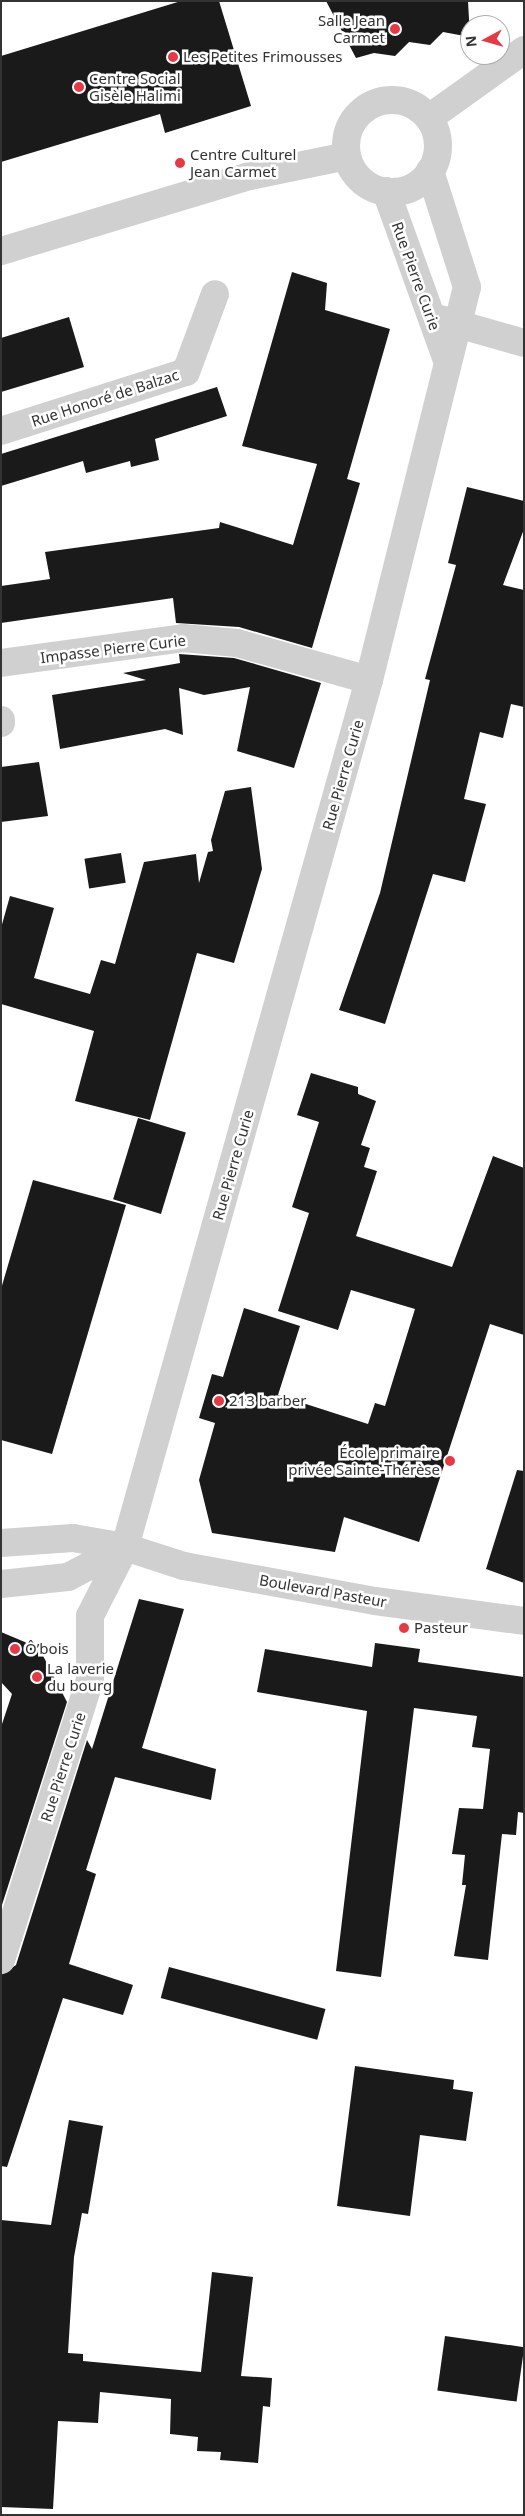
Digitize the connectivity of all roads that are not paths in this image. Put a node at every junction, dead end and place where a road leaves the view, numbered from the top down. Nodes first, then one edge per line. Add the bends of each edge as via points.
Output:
1 (524, 50) edge
2 (429, 118) junction
3 (347, 156) junction
4 (430, 171) junction
5 (386, 192) junction
6 (1, 251) edge
7 (215, 294) dead end
8 (431, 317) junction
9 (457, 324) junction
10 (524, 343) edge
11 (447, 360) junction
12 (1, 431) edge
13 (1, 663) edge
14 (369, 680) junction
15 (1, 1543) edge
16 (125, 1548) junction
17 (1, 1584) edge
18 (524, 1621) edge
19 (1, 1960) edge

1 - 2 street
2 - 3 street via 400,101 368,106 350,126
2 - 4 street via 438,148
3 - 5 street via 364,182
3 - 6 street via 250,176
4 - 5 street via 411,188
4 - 9 street, Rue Pierre Curie via 467,287
5 - 8 street, Rue Pierre Curie
7 - 12 street, Rue Honoré de Balzac via 186,372
8 - 9 street
8 - 11 street, Rue Pierre Curie
9 - 10 street
9 - 11 street, Rue Pierre Curie
11 - 14 street, Rue Pierre Curie
13 - 14 street, Impasse Pierre Curie via 183,638 237,643
14 - 16 street, Rue Pierre Curie
15 - 16 street, Boulevard Pasteur via 73,1538
16 - 17 street via 68,1577
16 - 18 street, Boulevard Pasteur via 193,1568 375,1601
16 - 19 street, Rue Pierre Curie via 90,1616 90,1680

